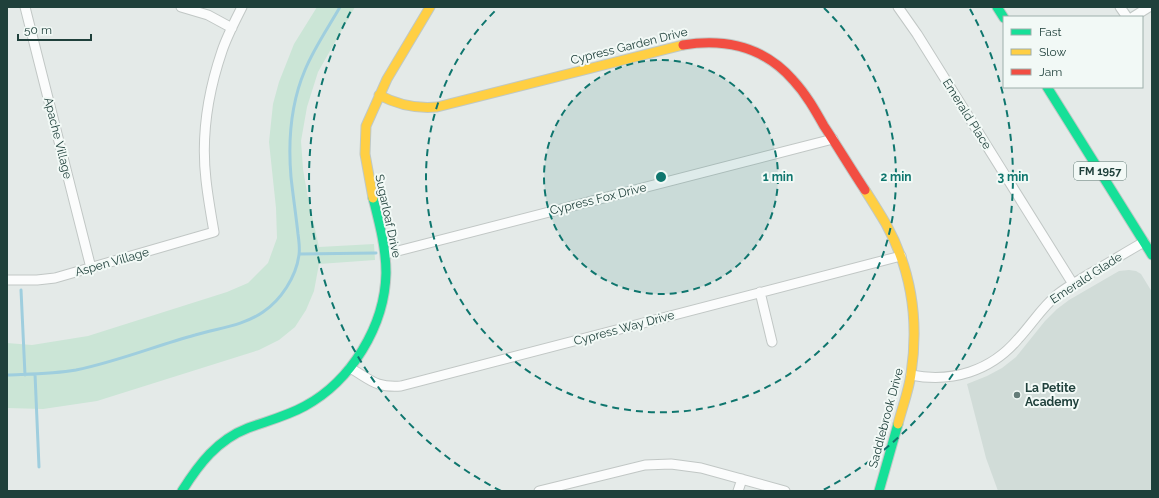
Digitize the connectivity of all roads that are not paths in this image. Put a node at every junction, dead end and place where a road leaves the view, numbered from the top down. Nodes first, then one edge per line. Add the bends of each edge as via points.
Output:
1 (25, 7) edge
2 (181, 7) edge
3 (242, 7) edge
4 (430, 7) edge
5 (898, 7) edge
6 (997, 7) edge
7 (1120, 7) edge
8 (1149, 7) edge
9 (1003, 16) edge
10 (1126, 16) edge
11 (1136, 16) edge
12 (232, 28) junction
13 (1048, 88) edge
14 (379, 95) junction
15 (833, 139) junction
16 (1144, 242) junction
17 (386, 254) junction
18 (1152, 255) edge
19 (901, 256) junction
20 (91, 268) junction
21 (7, 280) edge
22 (1073, 284) junction
23 (760, 292) junction
24 (772, 342) dead end
25 (350, 368) junction
26 (912, 375) junction
27 (742, 479) junction
28 (182, 491) edge
29 (539, 491) edge
30 (738, 491) edge
31 (785, 491) edge
32 (879, 491) edge

1 - 20 street, Apache Village
2 - 12 street via 208,15
3 - 12 street
4 - 14 street, Sugarloaf Drive
5 - 22 street, Emerald Place
6 - 9 street
7 - 10 street
8 - 11 street
12 - 20 street, Aspen Village via 222,51 211,90 204,143 206,180 214,232
13 - 16 street, FM 1957
14 - 15 street, Cypress Garden Drive via 406,107 437,107 680,45 702,41 718,42 752,50 782,68 801,89
14 - 17 street, Sugarloaf Drive via 365,133 365,157
15 - 17 street, Cypress Fox Drive
15 - 19 street, Cypress Garden Drive via 886,224
16 - 18 street, FM 1957
16 - 22 street, Emerald Glade
17 - 25 street, Sugarloaf Drive via 385,282 379,315 366,346
19 - 23 street, Cypress Way Drive
19 - 26 street, Saddlebrook Drive via 909,282 915,319
20 - 21 street, Aspen Village via 49,279
22 - 26 street, Emerald Glade via 1046,304 1010,347 987,364 971,372 947,378
23 - 24 street
23 - 25 street, Cypress Way Drive via 401,386 381,386
25 - 28 street, Sugarloaf Drive via 326,393 305,406 243,429 224,440 211,451
26 - 32 street, Saddlebrook Drive
27 - 29 street via 686,465 656,464 624,469
27 - 30 street
27 - 31 street

